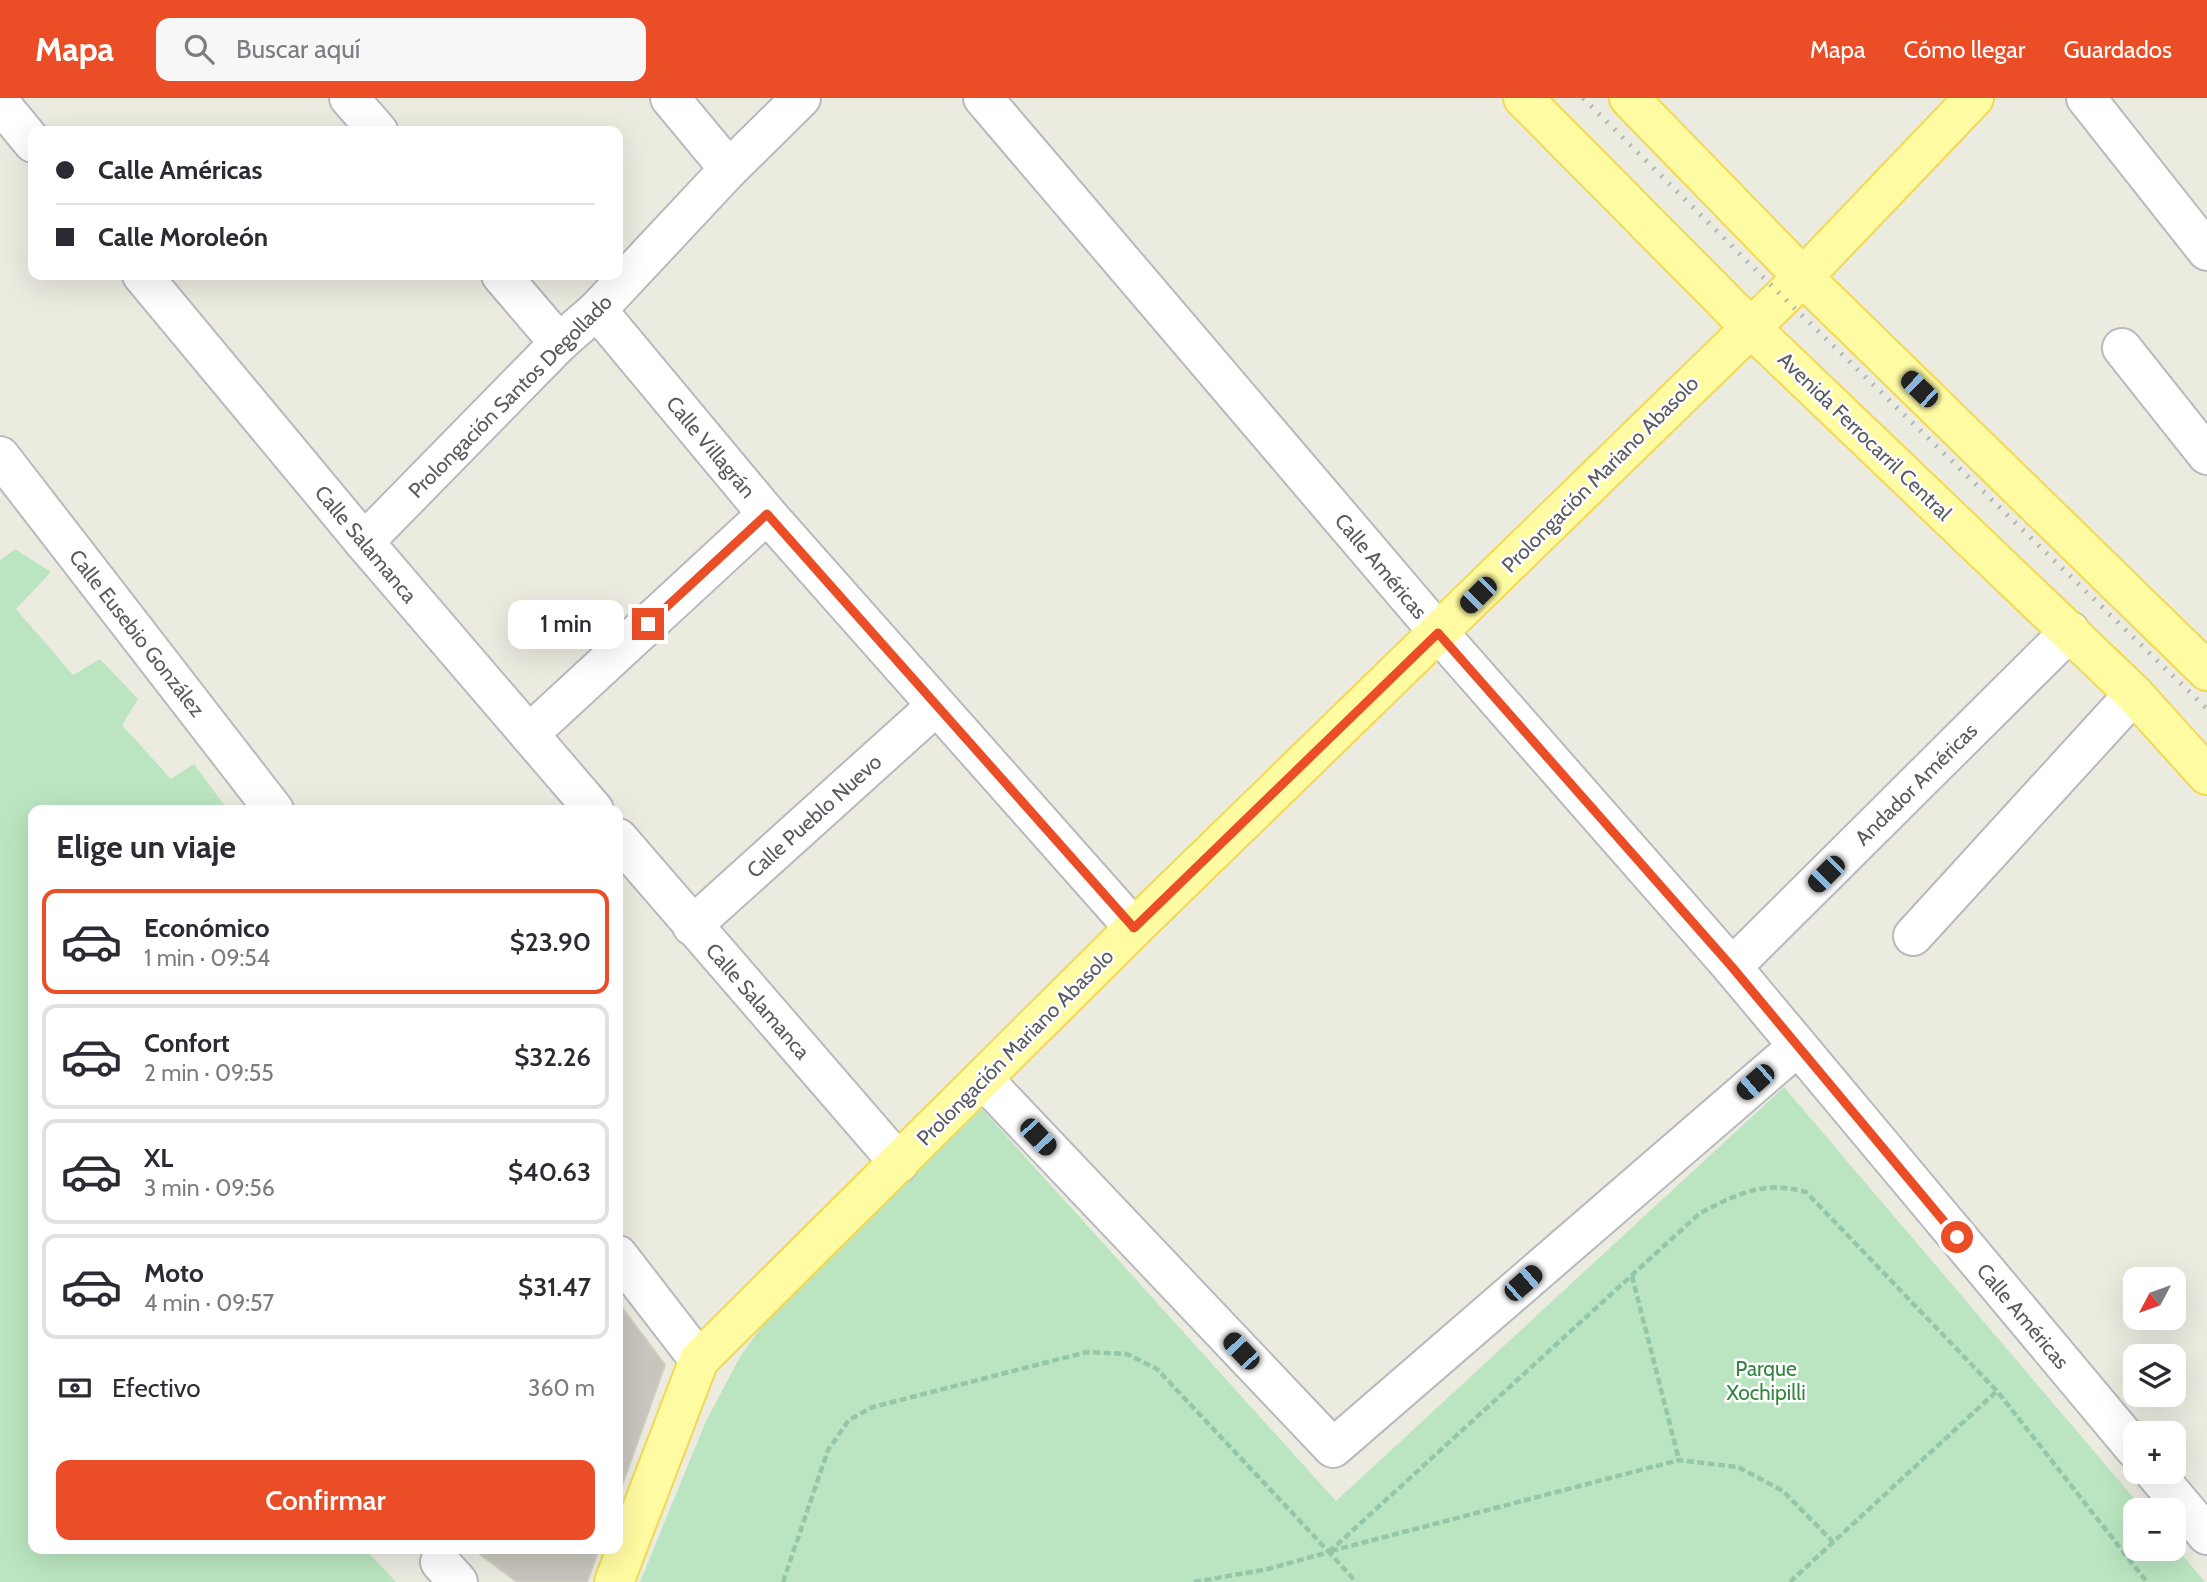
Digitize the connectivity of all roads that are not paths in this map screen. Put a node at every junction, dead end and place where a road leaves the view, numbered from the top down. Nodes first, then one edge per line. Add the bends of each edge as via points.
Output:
1 (349, 98) edge
2 (670, 98) edge
3 (801, 98) edge
4 (983, 98) edge
5 (1523, 98) edge
6 (1629, 98) edge
7 (1974, 98) edge
8 (2086, 98) edge
9 (0, 103) edge
10 (374, 126) edge
11 (28, 138) edge
12 (729, 169) junction
13 (2207, 251) edge
14 (1803, 277) junction
15 (146, 280) edge
16 (505, 280) edge
17 (597, 310) junction
18 (1750, 327) junction
19 (559, 343) junction
20 (2122, 348) dead end
21 (2207, 455) edge
22 (0, 456) edge
23 (767, 514) junction
24 (364, 542) junction
25 (2070, 631) junction
26 (1438, 633) junction
27 (2207, 671) edge
28 (2134, 694) junction
29 (936, 706) junction
30 (529, 734) junction
31 (2207, 775) edge
32 (270, 805) edge
33 (590, 805) edge
34 (623, 844) edge
35 (692, 926) junction
36 (1134, 928) junction
37 (1913, 936) dead end
38 (1732, 967) junction
39 (1798, 1046) junction
40 (983, 1079) junction
41 (899, 1163) junction
42 (623, 1261) edge
43 (699, 1360) junction
44 (2123, 1435) edge
45 (2164, 1484) edge
46 (2207, 1535) edge
47 (614, 1582) edge

1 - 10 street
2 - 12 street
3 - 12 street, Prolongación Santos Degollado
4 - 26 street, Calle Américas
5 - 18 main road, Avenida Ferrocarril Central
6 - 14 main road
7 - 14 main road, Prolongación Mariano Abasolo
8 - 13 street
9 - 11 street
12 - 17 street, Prolongación Santos Degollado
14 - 18 main road, Prolongación Mariano Abasolo
14 - 27 main road
15 - 24 street, Calle Salamanca
16 - 19 street
17 - 19 street, Prolongación Santos Degollado
17 - 23 street, Calle Villagrán
18 - 25 main road, Avenida Ferrocarril Central
18 - 26 main road, Prolongación Mariano Abasolo
19 - 24 street, Prolongación Santos Degollado
20 - 21 street
22 - 32 street, Calle Eusebio González
23 - 29 street, Calle Villagrán
23 - 30 street
24 - 30 street, Calle Salamanca
25 - 28 main road, Avenida Ferrocarril Central
25 - 38 street, Andador Américas
26 - 36 main road, Prolongación Mariano Abasolo
26 - 38 street, Calle Américas
28 - 31 main road, Avenida Ferrocarril Central
28 - 37 street
29 - 35 street, Calle Pueblo Nuevo
29 - 36 street, Calle Villagrán
30 - 33 street, Calle Salamanca
34 - 35 street, Calle Salamanca
35 - 41 street, Calle Salamanca
36 - 40 main road, Prolongación Mariano Abasolo
38 - 39 street, Calle Américas
39 - 40 street via 1333,1448
39 - 44 street, Calle Américas
40 - 41 main road, Prolongación Mariano Abasolo
41 - 43 main road, Prolongación Mariano Abasolo
42 - 43 street
43 - 47 main road, Prolongación Mariano Abasolo
45 - 46 street

